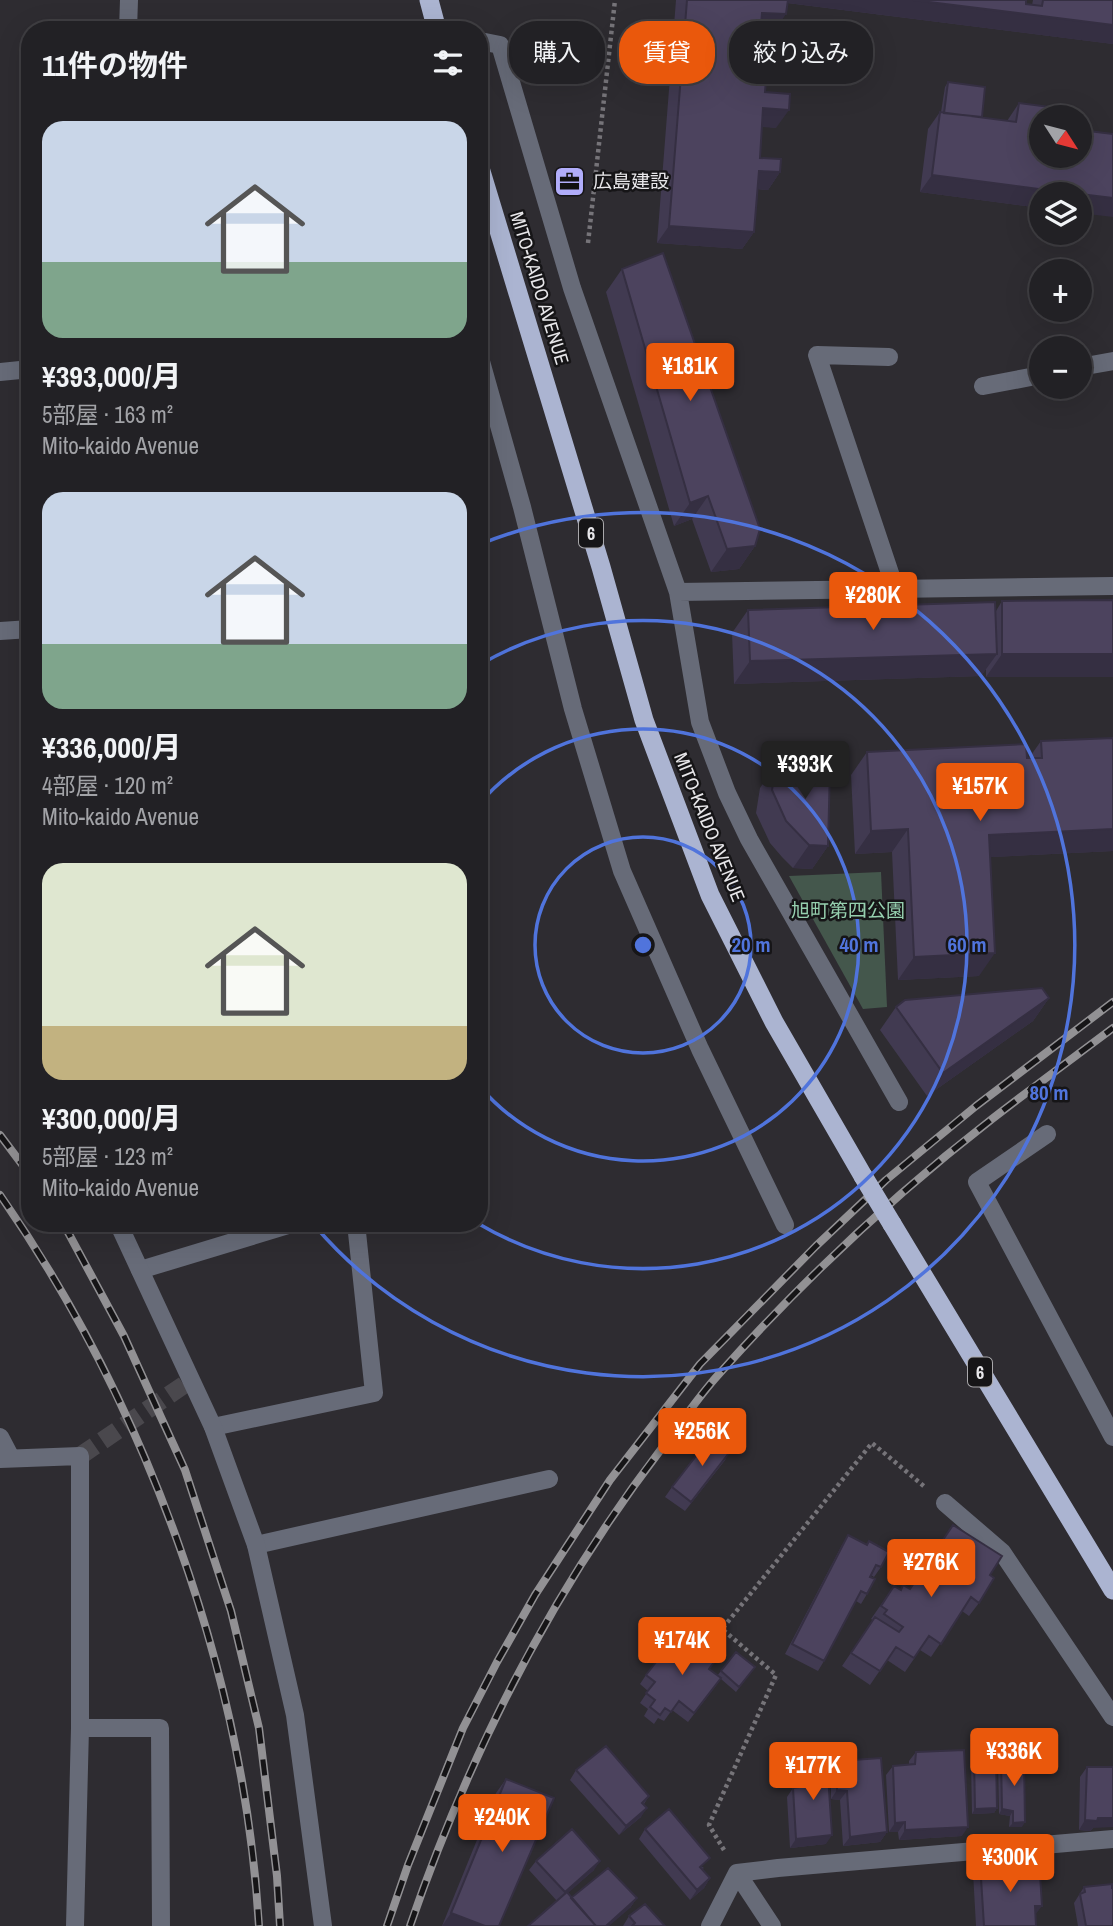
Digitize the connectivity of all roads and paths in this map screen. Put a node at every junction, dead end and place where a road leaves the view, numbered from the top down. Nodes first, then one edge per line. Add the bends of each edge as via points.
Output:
1 (129, 0) edge
2 (429, 0) edge
3 (615, 0) edge
4 (128, 21) edge
5 (435, 21) edge
6 (488, 43) edge
7 (488, 194) edge
8 (572, 288) junction
9 (888, 357) dead end
10 (1113, 361) edge
11 (1092, 365) edge
12 (21, 370) edge
13 (0, 372) edge
14 (1029, 377) edge
15 (488, 386) edge
16 (983, 386) dead end
17 (1113, 586) edge
18 (895, 588) junction
19 (678, 592) junction
20 (21, 630) edge
21 (0, 631) edge
22 (899, 1102) dead end
23 (1047, 1134) dead end
24 (785, 1225) dead end
25 (122, 1232) edge
26 (265, 1232) edge
27 (357, 1232) edge
28 (139, 1270) junction
29 (213, 1427) junction
30 (0, 1437) edge
31 (1113, 1437) edge
32 (5, 1458) edge
33 (549, 1479) dead end
34 (945, 1503) joint
35 (256, 1545) junction
36 (1113, 1590) edge
37 (1113, 1717) edge
38 (80, 1728) junction
39 (1113, 1839) edge
40 (737, 1873) junction
41 (75, 1926) edge
42 (162, 1926) edge
43 (323, 1926) edge
44 (710, 1926) edge
45 (772, 1926) edge

1 - 4 street
2 - 5 highway
3 - 8 path via 587,248
6 - 8 street via 500,45
7 - 36 highway, MITO-KAIDO AVENUE / 6, bridge via 644,720 710,895 774,1022 863,1176
8 - 19 street
9 - 18 street via 817,355
10 - 11 street
12 - 13 street
14 - 16 street
15 - 24 street via 573,709 622,870 700,1049
17 - 18 street
18 - 19 street
19 - 22 street via 700,722 727,793
20 - 21 street
23 - 31 street via 977,1182
25 - 28 street
26 - 28 street
27 - 29 street via 374,1393
28 - 29 street
29 - 35 street
30 - 32 street
32 - 38 street via 80,1456
33 - 35 street
34 - 37 street via 1002,1552
34 - 40 path via 872,1443 722,1629 776,1675 709,1825
35 - 43 street via 295,1715
38 - 41 street
38 - 42 street via 160,1728
39 - 40 street
40 - 44 street
40 - 45 street

